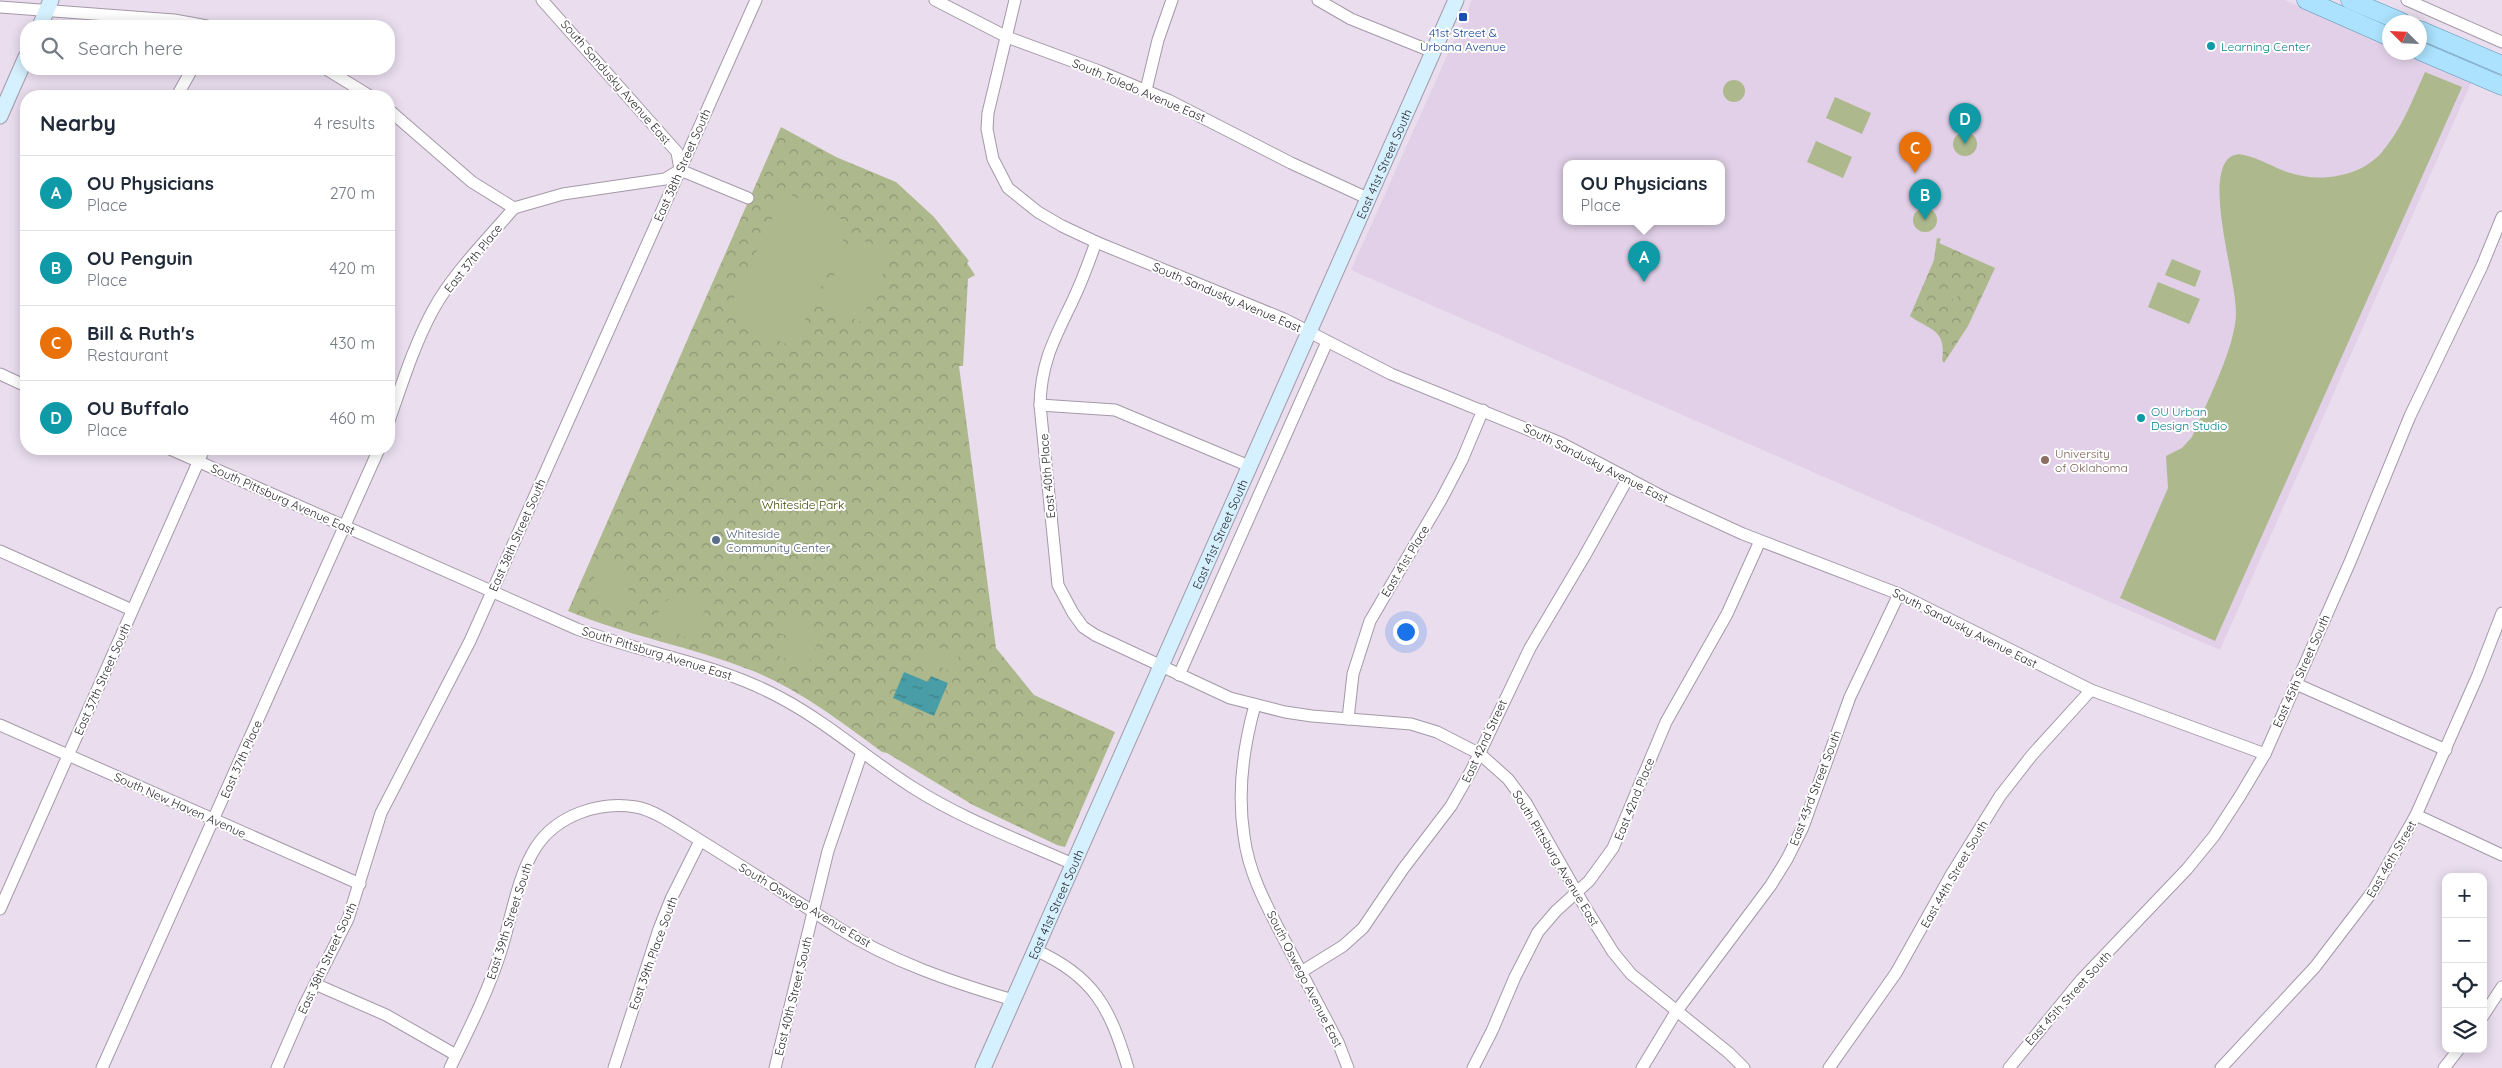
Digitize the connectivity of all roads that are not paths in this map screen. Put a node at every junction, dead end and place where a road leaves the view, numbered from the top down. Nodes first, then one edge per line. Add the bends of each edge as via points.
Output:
1 (542, 0) edge
2 (756, 0) edge
3 (936, 0) edge
4 (1016, 0) edge
5 (1172, 0) edge
6 (1318, 0) edge
7 (1456, 0) edge
8 (2306, 0) edge
9 (2350, 0) edge
10 (2407, 0) edge
11 (49, 5) edge
12 (0, 7) edge
13 (2385, 15) edge
14 (43, 20) edge
15 (174, 20) edge
16 (2382, 33) edge
17 (2427, 34) edge
18 (1006, 37) junction
19 (2502, 42) edge
20 (1433, 52) junction
21 (2427, 55) edge
22 (2502, 65) edge
23 (20, 71) edge
24 (189, 75) edge
25 (336, 75) edge
26 (2502, 86) edge
27 (180, 90) edge
28 (360, 90) edge
29 (1146, 90) junction
30 (395, 115) edge
31 (0, 116) edge
32 (680, 170) junction
33 (748, 198) dead end
34 (1368, 198) junction
35 (514, 208) junction
36 (2502, 217) edge
37 (1096, 242) junction
38 (1308, 332) junction
39 (1327, 342) junction
40 (0, 374) edge
41 (20, 383) edge
42 (395, 405) edge
43 (1040, 405) junction
44 (1483, 410) junction
45 (184, 455) edge
46 (202, 455) edge
47 (376, 455) edge
48 (199, 461) junction
49 (1249, 466) junction
50 (1628, 478) junction
51 (345, 526) junction
52 (1760, 540) junction
53 (0, 551) edge
54 (492, 591) junction
55 (1899, 594) junction
56 (132, 610) junction
57 (2502, 613) edge
58 (1160, 666) junction
59 (1179, 675) junction
60 (2296, 684) junction
61 (2091, 690) junction
62 (1255, 705) junction
63 (1348, 719) junction
64 (0, 725) edge
65 (2446, 750) junction
66 (862, 752) junction
67 (1480, 754) junction
68 (2264, 754) junction
69 (68, 755) junction
70 (602, 807) joint
71 (2416, 815) junction
72 (214, 821) junction
73 (700, 841) junction
74 (2502, 855) edge
75 (1073, 864) junction
76 (360, 884) junction
77 (1576, 892) junction
78 (0, 909) edge
79 (814, 912) junction
80 (1035, 950) junction
81 (1301, 972) junction
82 (315, 984) junction
83 (2502, 987) edge
84 (1013, 1000) junction
85 (2487, 1010) edge
86 (1676, 1012) junction
87 (2456, 1053) edge
88 (456, 1055) junction
89 (102, 1068) edge
90 (278, 1068) edge
91 (450, 1068) edge
92 (614, 1068) edge
93 (775, 1068) edge
94 (982, 1068) edge
95 (1128, 1068) edge
96 (1348, 1068) edge
97 (1473, 1068) edge
98 (1642, 1068) edge
99 (1744, 1068) edge
100 (1829, 1068) edge
101 (2009, 1068) edge
102 (2221, 1068) edge
103 (2444, 1068) edge

1 - 32 street, South Sandusky Avenue East via 678,152
2 - 32 street, East 38th Street South
3 - 18 street, South Toledo Avenue East
4 - 18 street
5 - 29 street
6 - 20 street via 1351,19
7 - 20 main road, East 41st Street South
8 - 16 main road
9 - 13 main road
10 - 19 street
11 - 12 street
11 - 14 main road
11 - 15 street
17 - 22 main road
18 - 29 street, South Toledo Avenue East
18 - 37 street, South Sandusky Avenue East via 988,113 987,130 992,158 1008,188 1038,212
20 - 34 main road, East 41st Street South
21 - 26 main road
23 - 31 main road
24 - 27 street
25 - 28 street
29 - 34 street, South Toledo Avenue East via 1204,116 1291,164
30 - 35 street via 472,182
32 - 33 street
32 - 35 street via 665,179 563,194
32 - 54 street, East 38th Street South
34 - 38 main road, East 41st Street South
35 - 42 street, East 37th Place via 465,264 433,310
36 - 60 street, East 45th Street South via 2410,416
37 - 38 street, South Sandusky Avenue East via 1284,319
37 - 43 street, East 40th Place via 1080,286 1050,347 1041,382
38 - 39 street, South Sandusky Avenue East
38 - 49 main road, East 41st Street South
39 - 44 street, South Sandusky Avenue East via 1391,374
39 - 59 street, East 41st Street South
40 - 41 street
43 - 49 street via 1115,410
43 - 58 street, East 40th Place via 1057,576 1063,599 1083,627 1109,643
44 - 50 street, South Sandusky Avenue East via 1561,443
44 - 63 street, East 41st Place via 1441,500 1370,621 1353,674
45 - 48 street, South Pittsburg Avenue East
46 - 48 street, East 37th Street South
47 - 51 street, East 37th Place
48 - 51 street, South Pittsburg Avenue East
48 - 56 street, East 37th Street South
49 - 58 main road, East 41st Street South
50 - 52 street, South Sandusky Avenue East via 1707,518
50 - 67 street, East 42nd Street via 1530,648
51 - 54 street, South Pittsburg Avenue East
51 - 72 street, East 37th Place
52 - 55 street, South Sandusky Avenue East
52 - 77 street, East 42nd Place via 1727,614 1666,722 1613,848 1601,867
53 - 56 street
54 - 66 street, South Pittsburg Avenue East via 607,640 746,681 793,704
54 - 76 street, East 38th Street South via 446,691 381,813
55 - 61 street, South Sandusky Avenue East
55 - 86 street, East 43rd Street South via 1850,696 1803,826 1787,859
56 - 69 street, East 37th Street South
57 - 65 street, East 46th Street
58 - 59 street, South Pittsburg Avenue East
58 - 75 main road, East 41st Street South
59 - 62 street, South Pittsburg Avenue East via 1230,698
60 - 65 street
60 - 68 street, East 45th Street South
61 - 68 street, South Sandusky Avenue East
61 - 100 street, East 44th Street South via 2000,796 1896,973
62 - 63 street, South Pittsburg Avenue East
62 - 81 street, South Oswego Avenue East via 1241,776 1244,838 1260,892
63 - 67 street, South Pittsburg Avenue East via 1384,720 1423,727
64 - 69 street, South New Haven Avenue
65 - 71 street, East 46th Street
66 - 75 street, South Pittsburg Avenue East via 938,803
66 - 79 street, East 40th Street South via 836,823
67 - 77 street, South Pittsburg Avenue East via 1508,780 1526,803
67 - 81 street, East 42nd Street via 1450,806 1402,869 1363,928 1343,946
68 - 101 street, East 45th Street South via 2214,836 2188,869 2082,980
69 - 72 street, South New Haven Avenue
69 - 78 street, East 37th Street South
70 - 73 street, South Oswego Avenue East via 636,807
70 - 88 street, East 39th Street South via 571,817 555,827 537,846 526,868 489,984
71 - 74 street
71 - 102 street, East 46th Street via 2374,891 2345,930
72 - 76 street, South New Haven Avenue
72 - 89 street, East 37th Place
73 - 79 street, South Oswego Avenue East
73 - 92 street, East 39th Place South via 659,929
75 - 80 main road, East 41st Street South
76 - 82 street, East 38th Street South via 346,923
77 - 86 street, South Pittsburg Avenue East via 1613,952 1631,974
77 - 97 street, East 42nd Place via 1538,932
79 - 84 street, South Oswego Avenue East via 838,928 910,964
79 - 93 street, East 40th Street South
80 - 84 main road, East 41st Street South
80 - 95 street via 1068,967 1097,995 1110,1018
81 - 96 street, South Oswego Avenue East
82 - 88 street via 386,1015
82 - 90 street, East 38th Street South
83 - 85 street
84 - 94 main road, East 41st Street South
86 - 98 street, East 43rd Street South
86 - 99 street, South Pittsburg Avenue East via 1730,1053
87 - 103 street
88 - 91 street, East 39th Street South

